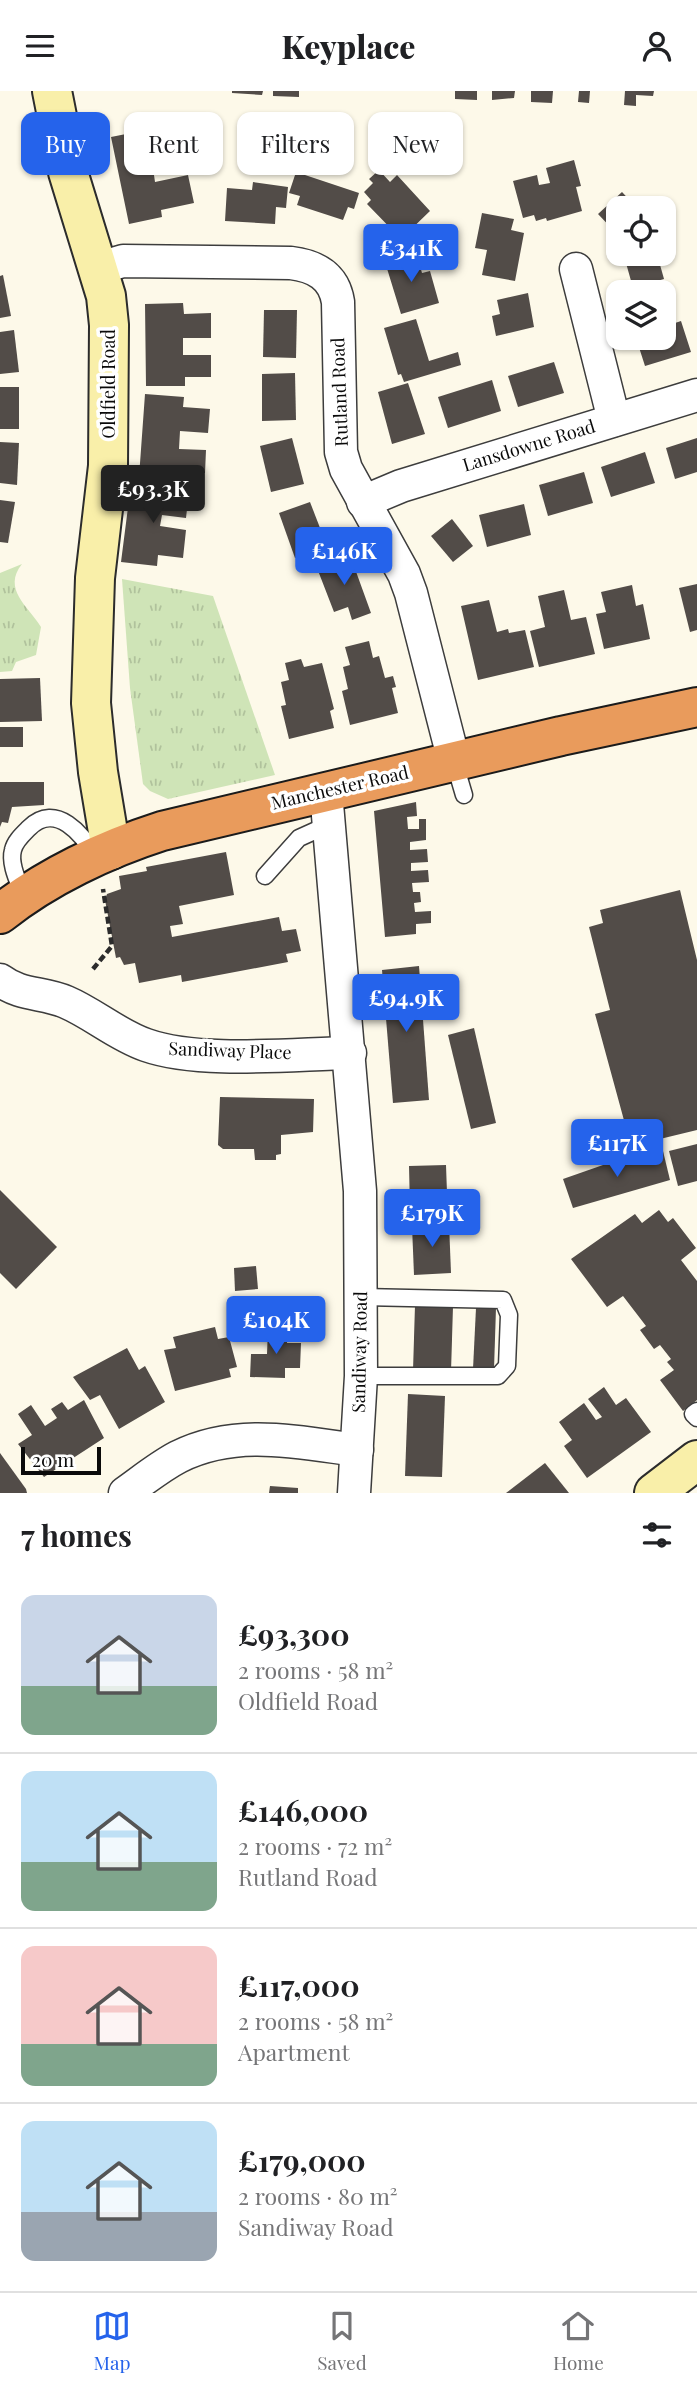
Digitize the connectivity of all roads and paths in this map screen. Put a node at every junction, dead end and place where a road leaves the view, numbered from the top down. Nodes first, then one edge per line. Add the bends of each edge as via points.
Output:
1 (52, 91) edge
2 (99, 268) junction
3 (576, 269) dead end
4 (697, 395) edge
5 (614, 420) junction
6 (363, 502) junction
7 (697, 707) edge
8 (459, 778) junction
9 (328, 808) junction
10 (103, 854) junction
11 (265, 876) dead end
12 (12, 905) edge
13 (93, 969) dead end
14 (0, 981) edge
15 (350, 1053) junction
16 (362, 1297) junction
17 (362, 1376) junction
18 (697, 1411) edge
19 (697, 1418) edge
20 (357, 1451) junction
21 (697, 1460) edge
22 (125, 1493) edge
23 (354, 1493) edge
24 (654, 1493) edge

1 - 2 street, Oldfield Road via 68,172
2 - 6 street, Rutland Road via 123,261 290,263 308,265 326,276 338,302 341,452
2 - 10 street, Oldfield Road via 109,325 111,387 108,466 94,578 91,703
3 - 5 street
4 - 5 street, Lansdowne Road
5 - 6 street, Lansdowne Road
6 - 8 street, Rutland Road via 411,593
7 - 8 highway, Manchester Road
8 - 9 highway, Manchester Road
9 - 10 highway, Manchester Road via 191,823
9 - 11 lane via 299,838 288,862
9 - 15 street, Sandiway Road
10 - 12 highway, Manchester Road
10 - 12 lane via 61,819 45,818 33,824 12,851
10 - 13 path via 112,946
14 - 15 street, Sandiway Place via 24,994 60,999 126,1037 164,1050 213,1055
15 - 16 street, Sandiway Road
16 - 17 street, Sandiway Road
16 - 17 lane via 503,1300 509,1315 507,1366 498,1376
17 - 20 street, Sandiway Road
18 - 19 lane
20 - 22 street via 274,1440 221,1442 178,1457
20 - 23 street, Sandiway Road
21 - 24 street

